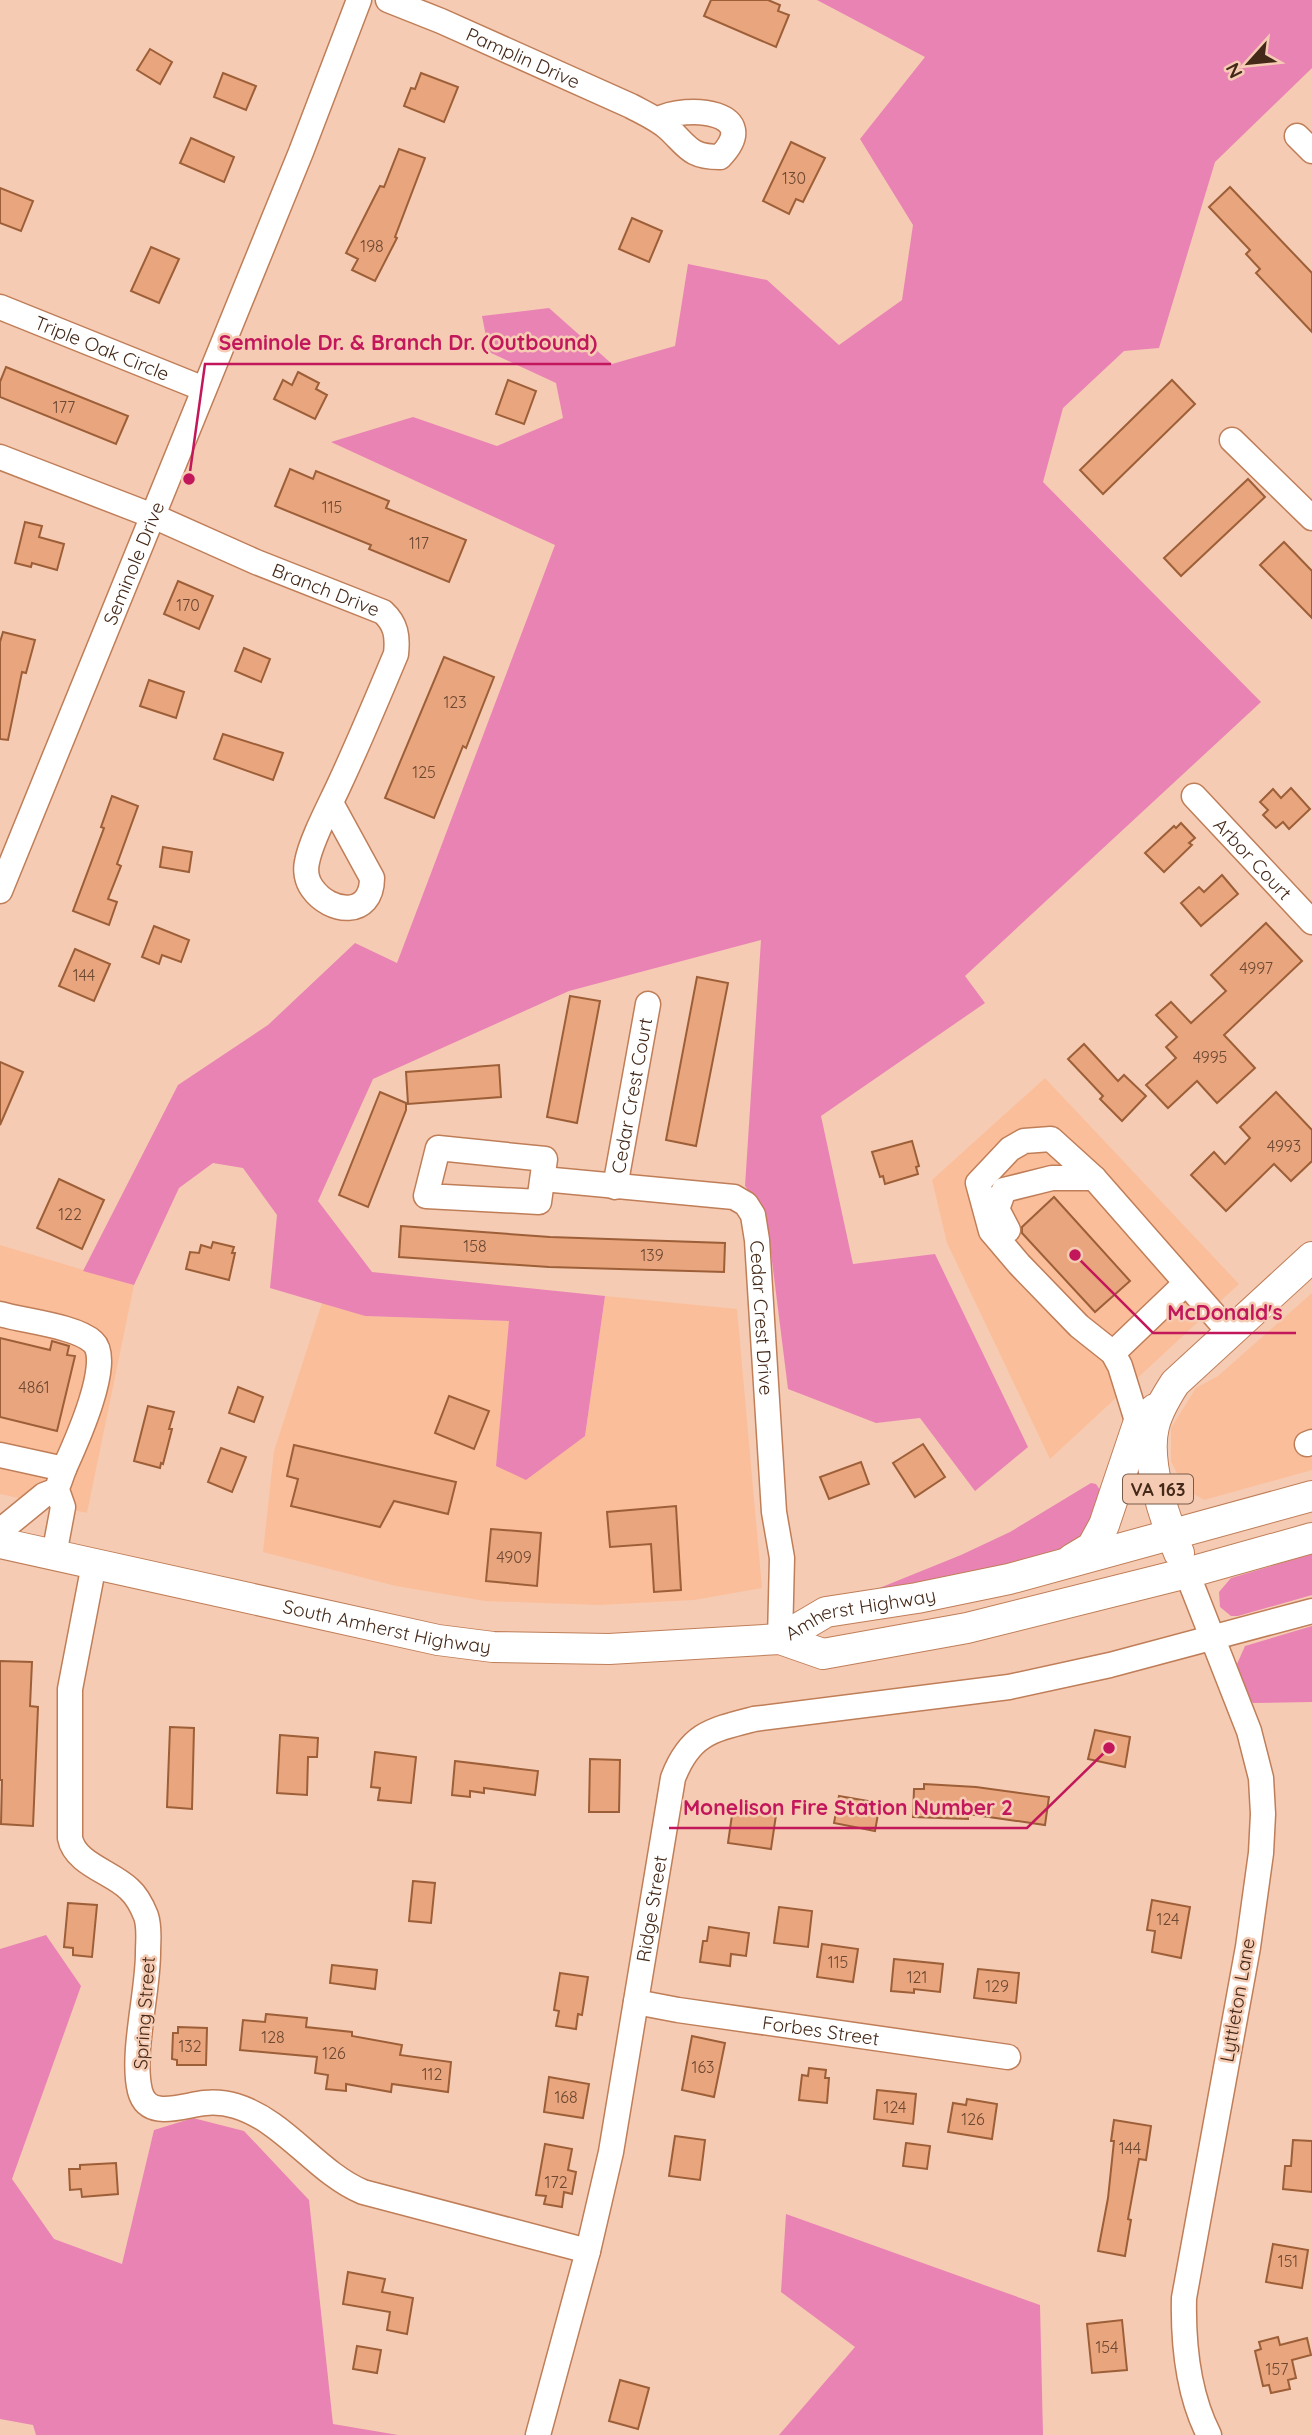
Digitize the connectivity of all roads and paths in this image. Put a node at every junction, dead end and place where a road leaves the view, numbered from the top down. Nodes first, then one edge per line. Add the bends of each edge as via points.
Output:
1 (359, 0) edge
2 (388, 0) edge
3 (657, 120) dead end
4 (0, 307) edge
5 (204, 389) junction
6 (1232, 440) dead end
7 (0, 457) edge
8 (153, 516) junction
9 (1312, 518) edge
10 (1194, 796) dead end
11 (331, 803) dead end
12 (0, 891) edge
13 (1312, 922) edge
14 (648, 1004) dead end
15 (1085, 1177) junction
16 (543, 1179) junction
17 (615, 1187) junction
18 (1312, 1257) edge
19 (1185, 1284) junction
20 (0, 1314) edge
21 (1231, 1334) junction
22 (1093, 1337) junction
23 (1113, 1353) junction
24 (1145, 1429) junction
25 (0, 1455) edge
26 (61, 1480) junction
27 (1312, 1496) edge
28 (0, 1531) edge
29 (1171, 1535) junction
30 (1312, 1538) edge
31 (0, 1543) edge
32 (54, 1555) junction
33 (94, 1564) junction
34 (1062, 1566) junction
35 (1187, 1573) junction
36 (1312, 1611) edge
37 (780, 1639) junction
38 (1214, 1639) junction
39 (636, 2002) junction
40 (1008, 2057) dead end
41 (588, 2251) junction
42 (537, 2435) edge
43 (1209, 2435) edge

1 - 5 street, Seminole Drive
2 - 3 street, Pamplin Drive
4 - 5 street, Triple Oak Circle
5 - 8 street, Seminole Drive
6 - 9 street
7 - 8 street, Branch Drive
8 - 11 street, Branch Drive via 383,612 395,627 396,654
8 - 12 street, Seminole Drive
10 - 13 street, Arbor Court
14 - 17 street, Cedar Crest Court
15 - 19 street
15 - 22 street via 1052,1178 1004,1190 997,1209 1007,1229 1089,1314
15 - 22 street via 1051,1139 1024,1141 1010,1149 978,1183 991,1231
16 - 16 street via 539,1202 426,1196 438,1148 545,1159
16 - 17 street, Cedar Crest Drive
17 - 37 street, Cedar Crest Drive via 734,1197 753,1215 774,1512 782,1559
18 - 21 main road
19 - 21 street
19 - 23 street
20 - 26 street via 65,1328 95,1343 99,1352 96,1384
21 - 24 main road via 1175,1383
22 - 23 street
23 - 24 street
24 - 29 main road, VA 163
24 - 34 main road via 1092,1547
25 - 26 street
26 - 28 street
26 - 32 street via 63,1507
27 - 29 main road, Amherst Highway
29 - 34 main road, Amherst Highway
29 - 35 main road, VA 163
30 - 35 main road, Amherst Highway
31 - 32 main road, South Amherst Highway
32 - 33 main road, South Amherst Highway
33 - 37 main road, South Amherst Highway via 438,1640 493,1647 608,1649
33 - 41 street, Spring Street via 70,1689 70,1839 79,1856 130,1889 149,1924 138,2065 140,2092 146,2103 155,2109 205,2102 238,2106 355,2189
34 - 37 main road, Amherst Highway via 917,1598 826,1612
35 - 37 main road, Amherst Highway via 967,1628 823,1654
35 - 38 street, Lyttleton Lane
36 - 38 street, Ridge Street
38 - 39 street, Ridge Street via 1009,1687 754,1719 697,1739 673,1778
38 - 43 street, Lyttleton Lane via 1250,1731 1261,1778 1263,1814 1248,1947 1184,2298 1193,2391
39 - 40 street, Forbes Street
39 - 41 street, Ridge Street via 611,2152
41 - 42 street, Ridge Street

